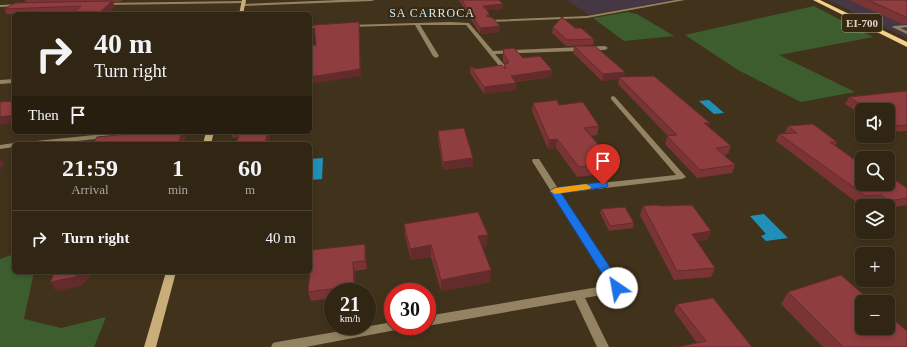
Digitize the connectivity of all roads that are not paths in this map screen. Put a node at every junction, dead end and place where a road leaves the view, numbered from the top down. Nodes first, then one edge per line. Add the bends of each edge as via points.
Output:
1 (372, 0) edge
2 (683, 0) edge
3 (816, 0) edge
4 (244, 2) edge
5 (96, 4) edge
6 (26, 5) edge
7 (0, 6) edge
8 (242, 12) edge
9 (488, 21) edge
10 (417, 24) junction
11 (333, 26) edge
12 (341, 26) edge
13 (907, 26) edge
14 (312, 27) edge
15 (907, 34) edge
16 (907, 45) edge
17 (605, 48) dead end
18 (491, 53) junction
19 (436, 56) dead end
20 (490, 70) edge
21 (12, 81) edge
22 (0, 82) edge
23 (613, 98) dead end
24 (125, 134) edge
25 (46, 142) edge
26 (12, 145) edge
27 (0, 147) edge
28 (536, 161) dead end
29 (554, 191) junction
30 (170, 274) edge
31 (578, 295) junction
32 (436, 319) edge
33 (384, 328) edge
34 (150, 347) edge
35 (277, 347) edge
36 (603, 347) edge

1 - 4 street
2 - 9 street via 587,17
3 - 16 main road, EI-700
4 - 5 street
4 - 8 street
6 - 7 street
10 - 12 street
10 - 18 street via 467,24
10 - 19 street
11 - 14 street
13 - 15 street via 894,27
17 - 18 street
18 - 20 street via 504,68
21 - 22 street
23 - 29 street via 682,177
24 - 25 street
26 - 27 street
28 - 29 street
29 - 31 street via 617,288
30 - 34 street
31 - 32 street
31 - 36 street
33 - 35 street

